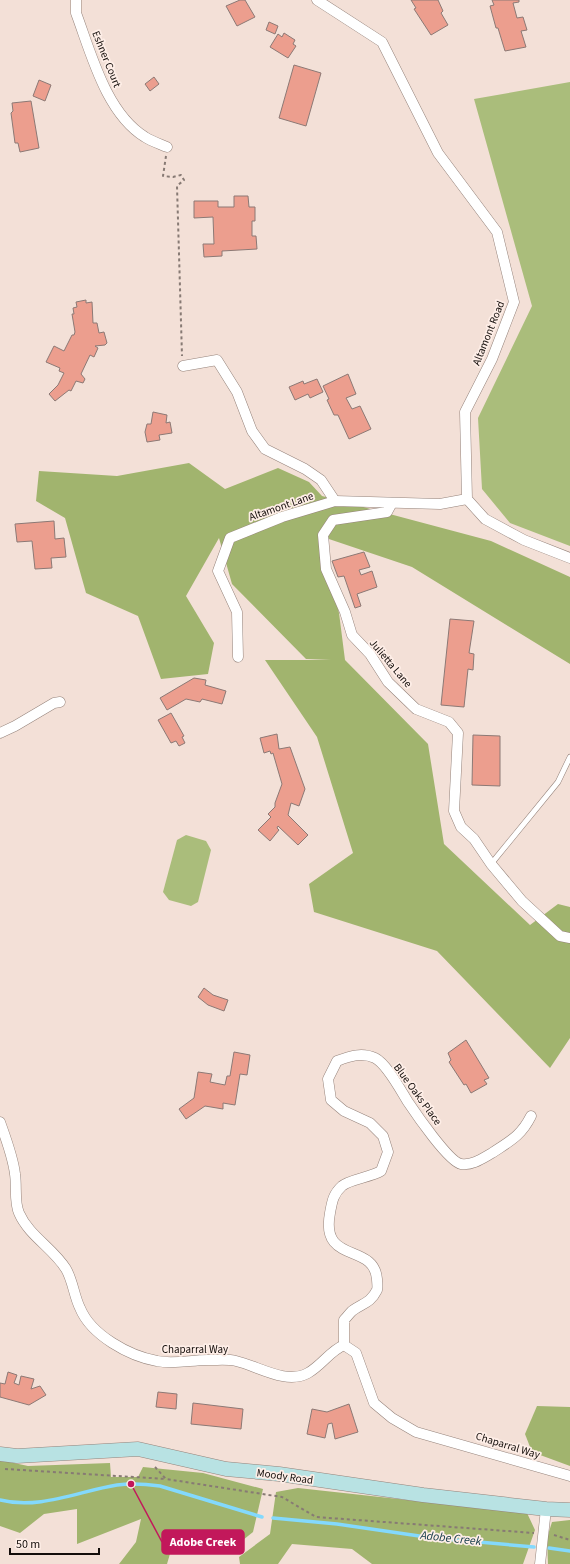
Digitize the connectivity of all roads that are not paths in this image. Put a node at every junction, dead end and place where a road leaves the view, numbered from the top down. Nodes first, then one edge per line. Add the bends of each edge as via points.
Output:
1 (76, 0) edge
2 (317, 0) edge
3 (167, 147) road end
4 (182, 366) road end
5 (467, 498) junction
6 (335, 502) junction
7 (392, 502) junction
8 (570, 558) edge
9 (238, 657) dead end
10 (60, 702) dead end
11 (0, 733) edge
12 (570, 756) edge
13 (491, 864) junction
14 (570, 938) edge
15 (531, 1116) dead end
16 (0, 1122) edge
17 (344, 1345) junction
18 (0, 1454) edge
19 (570, 1476) edge
20 (546, 1509) junction
21 (570, 1510) edge
22 (540, 1564) edge

1 - 3 street, Eshner Court via 76,13 105,91 130,125 144,137
2 - 5 street, Altamont Road via 382,42 438,153 497,232 514,302 492,359 464,412
4 - 6 street via 217,360 237,392 252,431 265,449 305,468 321,480
5 - 7 street, Altamont Lane via 440,504
5 - 8 street via 485,519 524,540
6 - 7 street, Altamont Lane
6 - 9 street, Altamont Lane via 282,517 230,538 218,571 237,612
7 - 13 street, Julietta Lane via 386,512 333,520 323,535 326,569 352,635 370,654 388,682 416,709 449,722 458,733 454,811 461,827 474,839
10 - 11 street
12 - 13 lane via 558,782
13 - 14 street, Julietta Lane via 522,901 560,936
15 - 17 street, Blue Oaks Place via 523,1131 481,1160 463,1164 454,1162 409,1104 392,1075 376,1059 355,1054 337,1061 328,1079 331,1100 344,1111 370,1123 383,1136 388,1152 381,1171 372,1177 343,1184 333,1197 328,1220 332,1240 340,1249 368,1259 376,1271 378,1289 370,1301 352,1311 344,1320
16 - 17 street, Chaparral Way via 15,1174 18,1212 28,1228 66,1269 80,1308 91,1327 108,1340 134,1354 157,1362 190,1362 204,1359 235,1361 288,1377 308,1373 336,1348
17 - 19 street, Chaparral Way via 356,1353 374,1403 392,1418 416,1432
18 - 20 street, Moody Road via 17,1456 138,1449 226,1469
20 - 21 street, Moody Road
20 - 22 street

